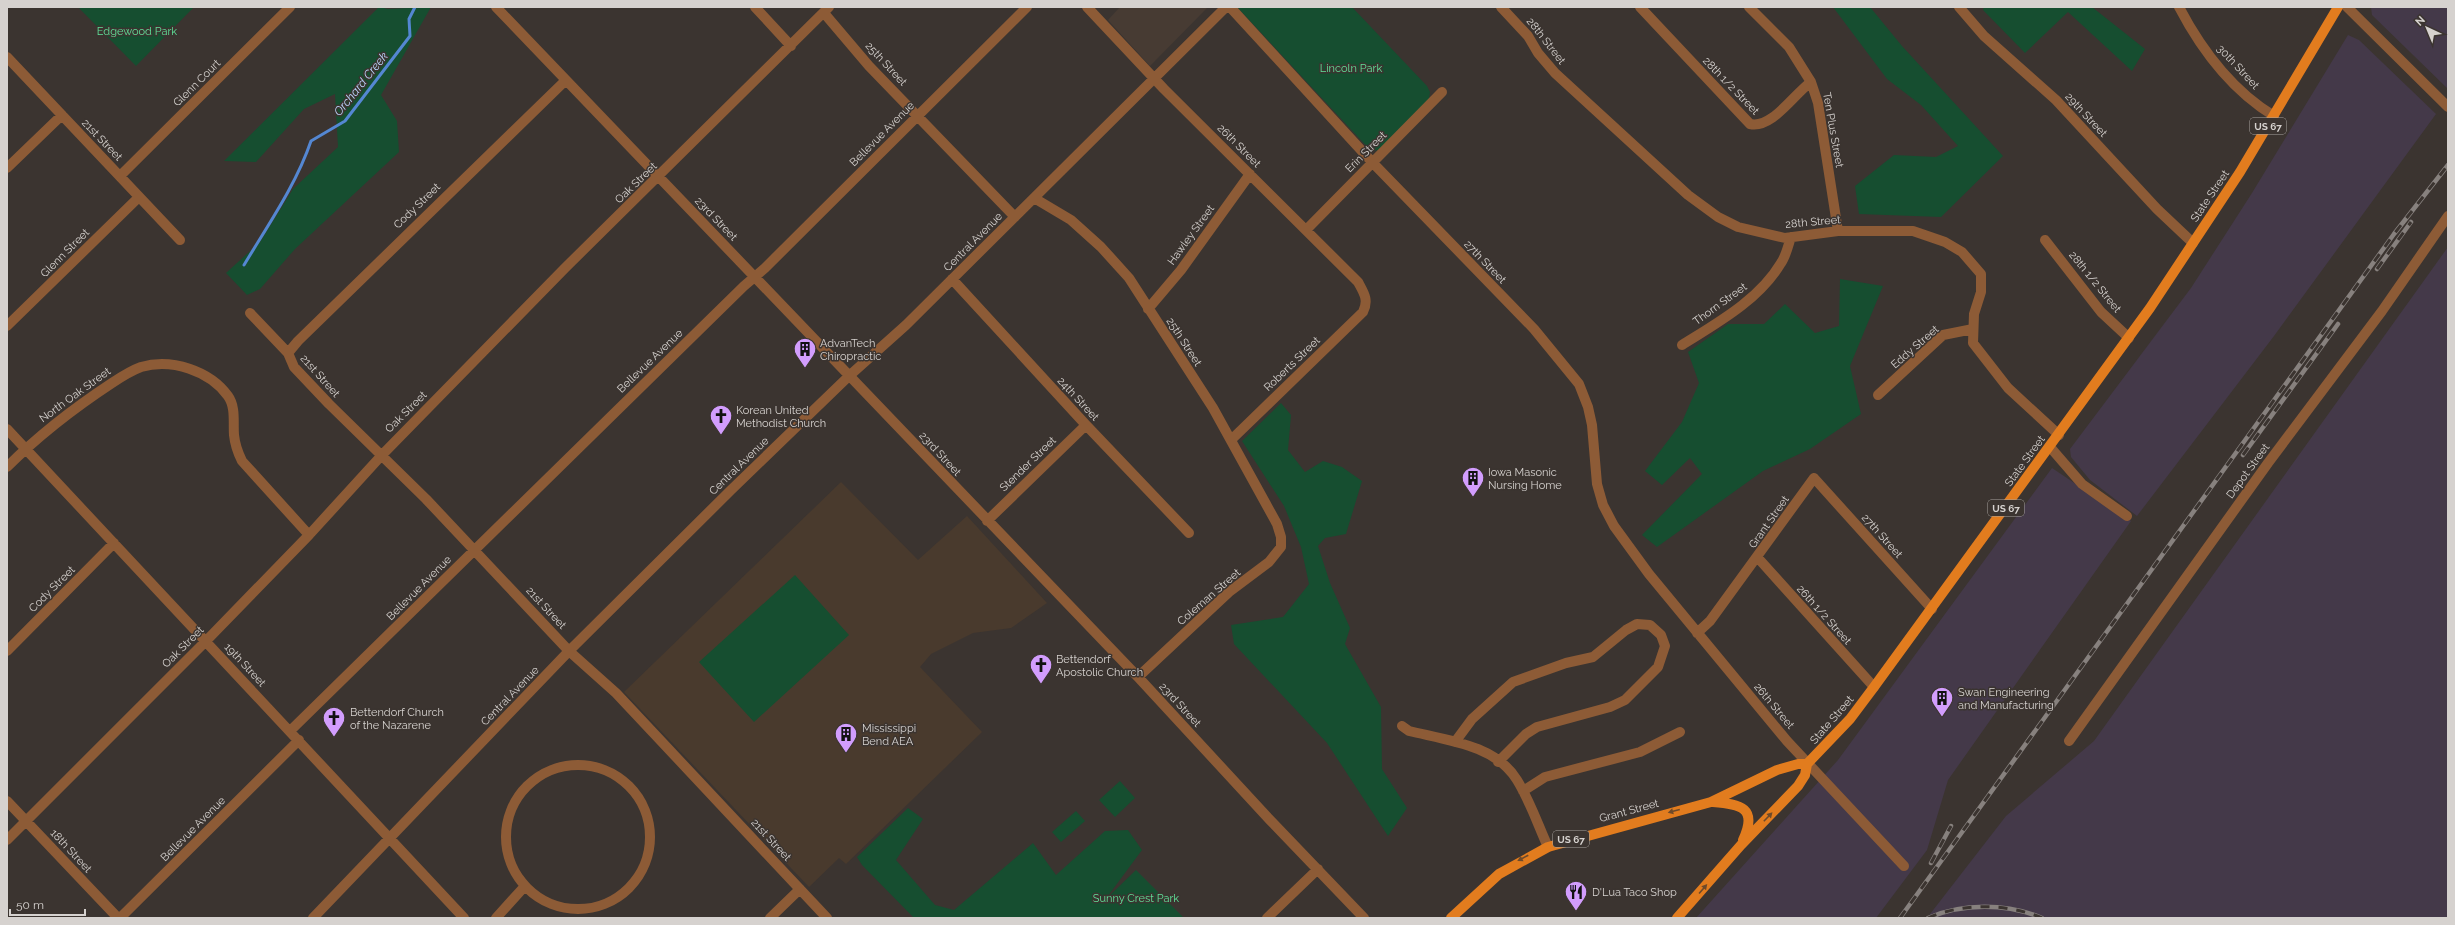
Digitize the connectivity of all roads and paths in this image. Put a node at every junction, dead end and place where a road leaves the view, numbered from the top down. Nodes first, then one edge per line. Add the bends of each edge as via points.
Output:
1 (290, 7) edge
2 (755, 7) edge
3 (1027, 7) edge
4 (1087, 7) edge
5 (1226, 7) edge
6 (1230, 7) edge
7 (1501, 7) edge
8 (1640, 7) edge
9 (1749, 7) edge
10 (1959, 7) edge
11 (2179, 7) edge
12 (2338, 7) edge
13 (2347, 7) edge
14 (498, 8) edge
15 (826, 10) edge
16 (792, 46) junction
17 (7, 57) edge
18 (1154, 78) junction
19 (566, 80) junction
20 (1811, 82) junction
21 (1442, 92) dead end
22 (2448, 107) edge
23 (918, 114) junction
24 (62, 115) junction
25 (2274, 116) junction
26 (1372, 162) junction
27 (7, 168) edge
28 (1250, 174) junction
29 (120, 176) junction
30 (659, 177) junction
31 (139, 197) junction
32 (1034, 198) junction
33 (2448, 216) edge
34 (1015, 217) junction
35 (1306, 229) junction
36 (1838, 231) junction
37 (1791, 237) junction
38 (180, 240) dead end
39 (2045, 240) dead end
40 (2193, 243) junction
41 (755, 277) junction
42 (952, 279) junction
43 (1367, 305) joint
44 (1148, 309) junction
45 (250, 313) dead end
46 (7, 326) edge
47 (1973, 329) junction
48 (2129, 338) junction
49 (1682, 345) dead end
50 (288, 353) junction
51 (849, 376) junction
52 (1878, 395) dead end
53 (1086, 425) junction
54 (7, 429) edge
55 (2059, 435) junction
56 (1231, 440) junction
57 (26, 448) junction
58 (2050, 448) junction
59 (380, 456) junction
60 (7, 467) edge
61 (1814, 478) joint
62 (2127, 516) dead end
63 (987, 521) junction
64 (1279, 528) joint
65 (1189, 533) dead end
66 (309, 535) junction
67 (114, 543) junction
68 (474, 550) junction
69 (1758, 558) junction
70 (1649, 574) joint
71 (1932, 609) junction
72 (1697, 633) junction
73 (206, 641) junction
74 (7, 651) edge
75 (570, 651) junction
76 (1138, 678) junction
77 (1874, 687) junction
78 (1402, 726) dead end
79 (290, 731) junction
80 (1680, 732) dead end
81 (299, 740) junction
82 (2069, 741) dead end
83 (1454, 742) junction
84 (1498, 762) junction
85 (1807, 764) junction
86 (1523, 791) junction
87 (7, 801) edge
88 (1711, 802) junction
89 (26, 822) junction
90 (390, 839) junction
91 (7, 840) edge
92 (1741, 845) junction
93 (1548, 847) junction
94 (1904, 866) dead end
95 (1318, 869) junction
96 (525, 886) junction
97 (800, 889) junction
98 (119, 918) edge
99 (313, 918) edge
100 (464, 918) edge
101 (496, 918) edge
102 (770, 918) edge
103 (827, 918) edge
104 (1267, 918) edge
105 (1364, 918) edge
106 (1451, 918) edge
107 (1678, 918) edge

1 - 29 street, Glenn Court
2 - 16 street
3 - 23 street, Bellevue Avenue
4 - 18 street, 26th Street
5 - 18 street, Central Avenue
6 - 26 street, 27th Street
7 - 37 street, 28th Street via 1528,36 1555,73 1688,195 1718,217 1738,227
8 - 20 street, 28th 1/2 Street via 1750,124 1758,126 1769,122 1799,90
9 - 20 street, Ten Plus Street via 1789,47
10 - 40 street, 29th Street via 1984,36 2056,100
11 - 25 street, 30th Street via 2212,59 2257,106
12 - 25 main road, State Street / US 67
13 - 22 street
14 - 19 street, 23rd Street
15 - 16 street, Oak Street
15 - 23 street, 25th Street via 869,66
16 - 30 street, Oak Street
17 - 24 street, 21st Street
18 - 28 street, 26th Street
18 - 32 street, Central Avenue
19 - 30 street, 23rd Street
19 - 50 street, Cody Street
20 - 36 street, Ten Plus Street via 1818,103
21 - 26 street, Erin Street
23 - 34 street, 25th Street
23 - 41 street, Bellevue Avenue
24 - 27 street
24 - 29 street, 21st Street
25 - 40 main road, State Street / US 67
26 - 35 street, Erin Street
26 - 70 street, 27th Street via 1534,329 1579,384 1588,407 1597,484 1603,505 1614,526
28 - 35 street, 26th Street
28 - 44 street, Hawley Street via 1181,270
29 - 31 street, 21st Street
30 - 41 street, 23rd Street
30 - 59 street, Oak Street via 565,268
31 - 38 street, 21st Street
31 - 46 street, Glenn Street
32 - 34 street, Central Avenue
32 - 44 street, 25th Street via 1071,220 1101,247 1129,278
33 - 82 street, Depot Street via 2382,311 2268,463
34 - 42 street, Central Avenue
35 - 43 street, 26th Street via 1358,282 1366,295
36 - 37 street, 28th Street
36 - 47 street, 28th Street via 1913,231 1945,242 1962,252 1981,274 1981,292 1974,314
37 - 49 street, Thorn Street via 1782,263 1764,285 1743,304
39 - 48 street, 28th 1/2 Street via 2101,312
40 - 48 main road, State Street / US 67
41 - 51 street, 23rd Street
41 - 68 street, Bellevue Avenue
42 - 51 street, Central Avenue
42 - 53 street, 24th Street
43 - 56 street, Roberts Street via 1363,312
44 - 56 street, 25th Street
45 - 50 street, 21st Street
47 - 52 street, Eddy Street via 1943,335
47 - 55 street, 28th Street via 1973,343 1995,372 2036,416
48 - 55 main road, State Street / US 67
50 - 59 street, 21st Street via 294,367
51 - 63 street, 23rd Street
51 - 75 street, Central Avenue
53 - 63 street, Stender Street
53 - 65 street, 24th Street
54 - 57 street, 19th Street
55 - 58 main road, State Street / US 67
56 - 64 street, 25th Street
57 - 60 street, North Oak Street
57 - 66 street, North Oak Street via 93,394 125,374 142,367 184,366 212,379 229,398 234,419 235,442 242,461
57 - 67 street, 19th Street
58 - 62 street via 2082,484
58 - 71 main road, State Street / US 67
59 - 66 street, Oak Street
59 - 68 street, 21st Street via 426,499
61 - 69 street, Grant Street
61 - 71 street, 27th Street
63 - 76 street, 23rd Street
64 - 76 street, Coleman Street via 1282,537 1281,547 1269,562 1229,592
66 - 73 street, Oak Street
67 - 73 street, 19th Street
67 - 74 street, Cody Street
68 - 75 street, 21st Street
68 - 79 street, Bellevue Avenue
69 - 72 street, Grant Street via 1710,622
69 - 77 street, 26th 1/2 Street
70 - 72 street, 26th Street
71 - 77 main road, State Street / US 67
72 - 85 street, 26th Street
73 - 79 street, 19th Street
73 - 89 street, Oak Street
75 - 90 street, Central Avenue
75 - 97 street, 21st Street via 616,693
76 - 95 street, 23rd Street
77 - 85 main road, State Street / US 67 via 1850,719
78 - 83 street via 1410,731
79 - 81 street, 19th Street
80 - 86 street via 1640,752 1545,777
81 - 90 street, 19th Street
81 - 98 street, Bellevue Avenue
83 - 84 street via 1484,751
83 - 84 street via 1472,719 1513,682 1566,663 1592,658 1637,624 1650,625 1661,635 1665,646 1658,668 1624,700 1610,707 1537,727 1526,734
84 - 86 street via 1516,779
85 - 88 main road, Grant Street / US 67 via 1782,768
92 -> 85 main road, State Street / US 67 via 1798,786 1805,775
85 - 94 street, 26th Street
86 - 93 street
87 - 89 street, 18th Street
88 - 92 main road via 1739,805 1749,815 1749,825
88 -> 93 main road, Grant Street / US 67
89 - 91 street, Oak Street
89 - 98 street, 18th Street
90 - 99 street, Central Avenue
90 - 100 street, 19th Street
107 -> 92 main road, State Street / US 67
93 -> 106 main road, Grant Street / US 67 via 1498,874
95 - 104 street
95 - 105 street, 23rd Street
96 - 96 street via 515,872 506,840 513,807 522,792 534,780 560,768 582,765 599,768 631,787 643,804 649,824 650,844 645,865 638,877 619,897 601,906 560,907 541,899
96 - 101 street
97 - 102 street
97 - 103 street, 21st Street

